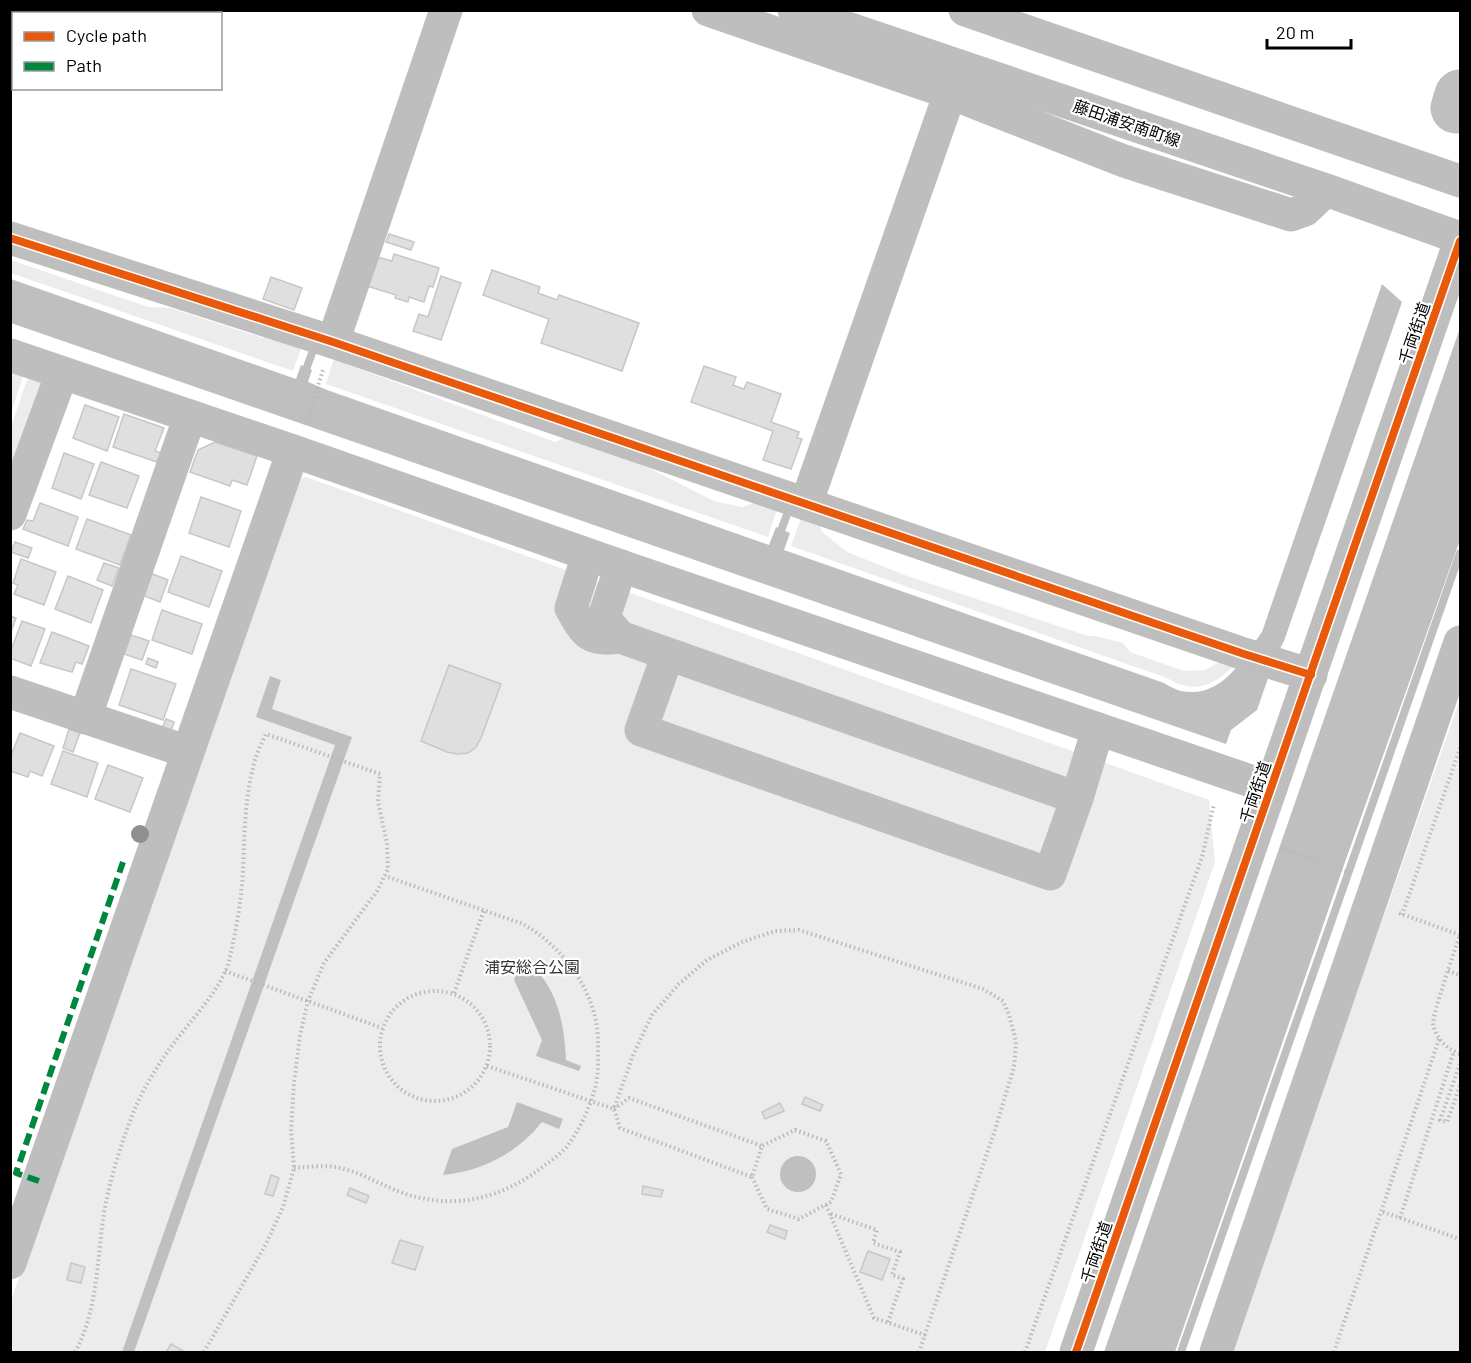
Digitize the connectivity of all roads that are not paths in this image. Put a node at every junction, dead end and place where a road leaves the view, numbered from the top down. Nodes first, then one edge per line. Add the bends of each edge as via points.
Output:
1 (446, 10) edge
2 (708, 10) edge
3 (794, 10) edge
4 (965, 10) edge
5 (1023, 10) edge
6 (1066, 44) junction
7 (950, 93) junction
8 (1461, 181) edge
9 (1326, 190) junction
10 (10, 238) edge
11 (1461, 240) edge
12 (322, 339) junction
13 (10, 355) edge
14 (62, 373) junction
15 (190, 416) junction
16 (298, 441) junction
17 (796, 500) junction
18 (10, 514) edge
19 (588, 555) junction
20 (621, 566) junction
21 (620, 637) junction
22 (1461, 642) edge
23 (668, 654) junction
24 (1311, 675) junction
25 (10, 692) edge
26 (85, 718) junction
27 (1098, 729) junction
28 (179, 750) junction
29 (1270, 788) junction
30 (1077, 798) junction
31 (10, 1263) edge
32 (1076, 1353) edge
33 (1216, 1353) edge

1 - 12 street
2 - 7 street
3 - 9 street, 藤田浦安南町線
4 - 6 street
5 - 6 street via 1042,17
6 - 8 street
7 - 9 street via 1124,161 1291,215 1305,210
7 - 17 street
9 - 11 street, 藤田浦安南町線
10 - 12 street
11 - 24 street, 千両街道
12 - 17 street
13 - 14 street
14 - 15 street
14 - 18 street
15 - 16 street
15 - 26 street
16 - 19 street
16 - 28 street
17 - 24 street
19 - 20 street
19 - 21 street via 571,608 585,633 602,640
20 - 21 street via 605,614
20 - 27 street
21 - 23 street
22 - 33 street
23 - 30 street
23 - 30 street via 641,730 851,804 1050,874
24 - 29 street, 千両街道
25 - 26 street
26 - 28 street
27 - 29 street
27 - 30 street
28 - 31 street
29 - 32 street, 千両街道

